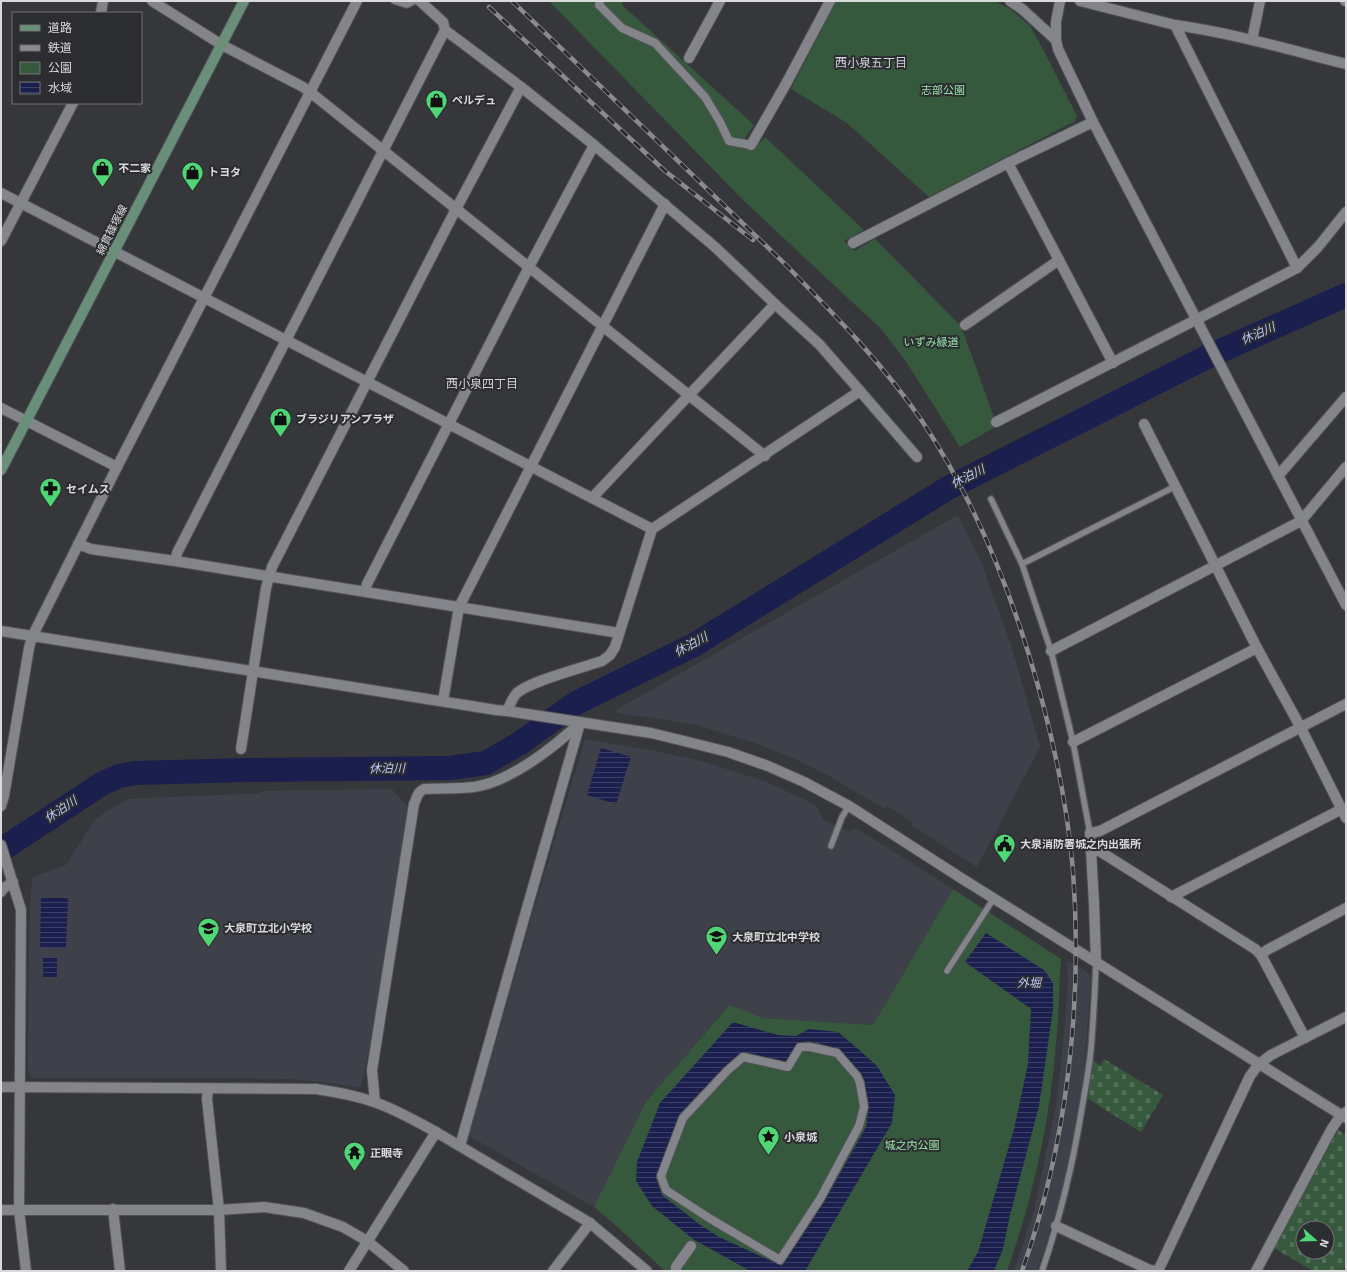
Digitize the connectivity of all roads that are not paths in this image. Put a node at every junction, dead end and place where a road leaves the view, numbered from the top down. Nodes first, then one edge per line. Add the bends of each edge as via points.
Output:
1 (103, 1) edge
2 (152, 1) edge
3 (244, 1) edge
4 (356, 1) edge
5 (394, 1) edge
6 (415, 1) edge
7 (420, 1) edge
8 (600, 1) edge
9 (720, 1) edge
10 (830, 1) edge
11 (1010, 1) edge
12 (1060, 1) edge
13 (1080, 1) edge
14 (1260, 1) edge
15 (101, 12) edge
16 (1175, 25) junction
17 (445, 30) junction
18 (1056, 40) junction
19 (1252, 40) junction
20 (222, 45) junction
21 (689, 58) dead end
22 (1346, 64) edge
23 (520, 87) junction
24 (310, 92) junction
25 (72, 104) edge
26 (1093, 122) junction
27 (594, 145) junction
28 (751, 145) joint
29 (384, 151) junction
30 (1008, 163) junction
31 (1, 194) edge
32 (20, 203) junction
33 (665, 204) junction
34 (456, 209) junction
35 (1346, 212) edge
36 (1, 241) edge
37 (853, 243) dead end
38 (115, 252) junction
39 (1058, 260) junction
40 (530, 267) junction
41 (1297, 268) junction
42 (205, 298) junction
43 (775, 304) junction
44 (1197, 319) junction
45 (965, 325) dead end
46 (603, 326) junction
47 (286, 340) junction
48 (1113, 363) junction
49 (368, 382) junction
50 (860, 391) junction
51 (689, 395) junction
52 (1346, 397) edge
53 (1, 408) edge
54 (26, 421) junction
55 (996, 422) dead end
56 (1144, 424) dead end
57 (448, 425) junction
58 (764, 456) junction
59 (917, 457) dead end
60 (117, 467) junction
61 (530, 467) junction
62 (1346, 467) edge
63 (1, 470) edge
64 (1278, 476) junction
65 (1176, 486) junction
66 (592, 498) junction
67 (991, 498) dead end
68 (1302, 521) junction
69 (652, 529) junction
70 (78, 544) junction
71 (174, 561) junction
72 (1022, 564) junction
73 (1216, 566) junction
74 (268, 577) junction
75 (365, 591) junction
76 (1346, 605) edge
77 (459, 607) junction
78 (1, 632) edge
79 (619, 633) junction
80 (32, 637) junction
81 (1257, 648) junction
82 (1051, 651) junction
83 (252, 671) junction
84 (443, 701) junction
85 (1346, 704) edge
86 (507, 710) junction
87 (580, 723) junction
88 (1301, 728) junction
89 (1073, 742) junction
90 (241, 750) dead end
91 (1, 806) edge
92 (849, 806) junction
93 (1344, 813) edge
94 (1090, 833) junction
95 (1, 845) edge
96 (831, 846) dead end
97 (1091, 849) junction
98 (13, 882) junction
99 (1, 892) edge
100 (1171, 897) junction
101 (994, 898) junction
102 (1346, 908) edge
103 (1261, 955) junction
104 (1096, 962) junction
105 (947, 971) dead end
106 (1346, 1017) edge
107 (1305, 1038) junction
108 (1259, 1064) junction
109 (1, 1087) edge
110 (20, 1087) junction
111 (208, 1089) junction
112 (375, 1102) junction
113 (1344, 1115) edge
114 (436, 1132) junction
115 (460, 1146) junction
116 (112, 1209) junction
117 (1, 1210) edge
118 (18, 1210) junction
119 (219, 1210) junction
120 (709, 1218) joint
121 (590, 1224) junction
122 (1056, 1226) junction
123 (367, 1241) junction
124 (691, 1246) dead end
125 (26, 1271) edge
126 (120, 1271) edge
127 (221, 1271) edge
128 (349, 1271) edge
129 (404, 1271) edge
130 (553, 1271) edge
131 (647, 1271) edge
132 (676, 1271) edge
133 (1042, 1271) edge
134 (1159, 1271) edge
135 (1256, 1271) edge

1 - 15 street
2 - 20 street
3 - 20 main road, 綿貫篠塚線
4 - 24 street
5 - 6 lane via 407,5
7 - 17 street via 443,22
8 - 28 street via 599,4 622,28 654,43 705,97 730,141
9 - 21 street
10 - 28 street
11 - 18 street
12 - 18 street
13 - 16 street
14 - 19 street
16 - 19 street
16 - 41 street
17 - 23 street
17 - 29 street
18 - 26 street via 1062,61
19 - 22 street
20 - 24 street
20 - 38 main road, 綿貫篠塚線
23 - 27 street
23 - 34 street
24 - 29 street
24 - 42 street
25 - 32 street
26 - 30 street
26 - 44 street
27 - 33 street
27 - 40 street
29 - 34 street
29 - 47 street
30 - 37 street
30 - 39 street
31 - 32 street
32 - 36 street
32 - 38 street
33 - 43 street
33 - 46 street
34 - 40 street
34 - 49 street
35 - 41 street
38 - 42 street
38 - 54 main road, 綿貫篠塚線
39 - 45 street
39 - 48 street
40 - 46 street
40 - 57 street
41 - 44 street
42 - 47 street
42 - 60 street
43 - 50 street via 820,344
43 - 51 street
44 - 48 street
44 - 64 street
46 - 51 street
46 - 61 street
47 - 49 street
47 - 71 street
48 - 55 street
49 - 57 street
49 - 74 street
50 - 58 street
50 - 59 street
51 - 58 street
51 - 66 street
52 - 64 street
53 - 54 street
54 - 60 street
54 - 63 main road, 綿貫篠塚線
56 - 65 street
57 - 61 street
57 - 75 street
58 - 69 street
60 - 70 street
61 - 66 street
61 - 77 street
62 - 68 street
64 - 68 street
65 - 72 lane
65 - 73 street
66 - 69 street
67 - 72 lane
68 - 73 street
68 - 76 street
69 - 79 street
70 - 71 street via 91,550
70 - 80 street
71 - 74 street
72 - 82 lane
73 - 81 street
73 - 82 street
74 - 75 street
74 - 83 street
75 - 77 street
77 - 79 street
77 - 84 street
78 - 80 street
79 - 86 street via 615,647 602,661 520,690
80 - 83 street
80 - 91 street
81 - 88 street
81 - 89 street
82 - 89 lane
83 - 84 street
83 - 90 street
84 - 86 street
85 - 88 street
86 - 87 street
87 - 92 street via 651,733 728,752 804,782
87 - 112 street via 558,743 523,767 498,780 474,786 424,790 418,794 414,804 372,1070
87 - 115 street
88 - 93 street
88 - 94 street via 1100,832
89 - 94 lane
92 - 96 lane
92 - 101 street
93 - 100 street
94 - 97 street
95 - 98 street
97 - 100 street via 1101,852
97 - 104 street
98 - 99 street
98 - 110 street via 22,910
100 - 103 street
101 - 104 street
101 - 105 lane
102 - 103 street
103 - 107 street
104 - 108 street
104 - 122 lane via 1088,1074 1071,1167
106 - 107 street
107 - 108 street
108 - 113 street
108 - 134 street via 1250,1076
109 - 110 street
110 - 111 street
110 - 118 street
111 - 112 street via 316,1089
111 - 119 street
112 - 114 street
113 - 135 street via 1330,1130
114 - 115 street
114 - 123 street
115 - 121 street
116 - 118 street
116 - 119 street
116 - 126 street
117 - 118 street
118 - 125 street
119 - 123 street via 264,1207 304,1213 343,1228
119 - 127 street
120 - 120 street via 666,1190 661,1176 683,1118 743,1057 788,1067 800,1047 837,1053 860,1083 864,1106 859,1126 820,1199 780,1260
121 - 130 street
121 - 131 street
122 - 133 lane
122 - 134 street via 1150,1270
123 - 128 street
123 - 129 street
124 - 132 street via 676,1267

